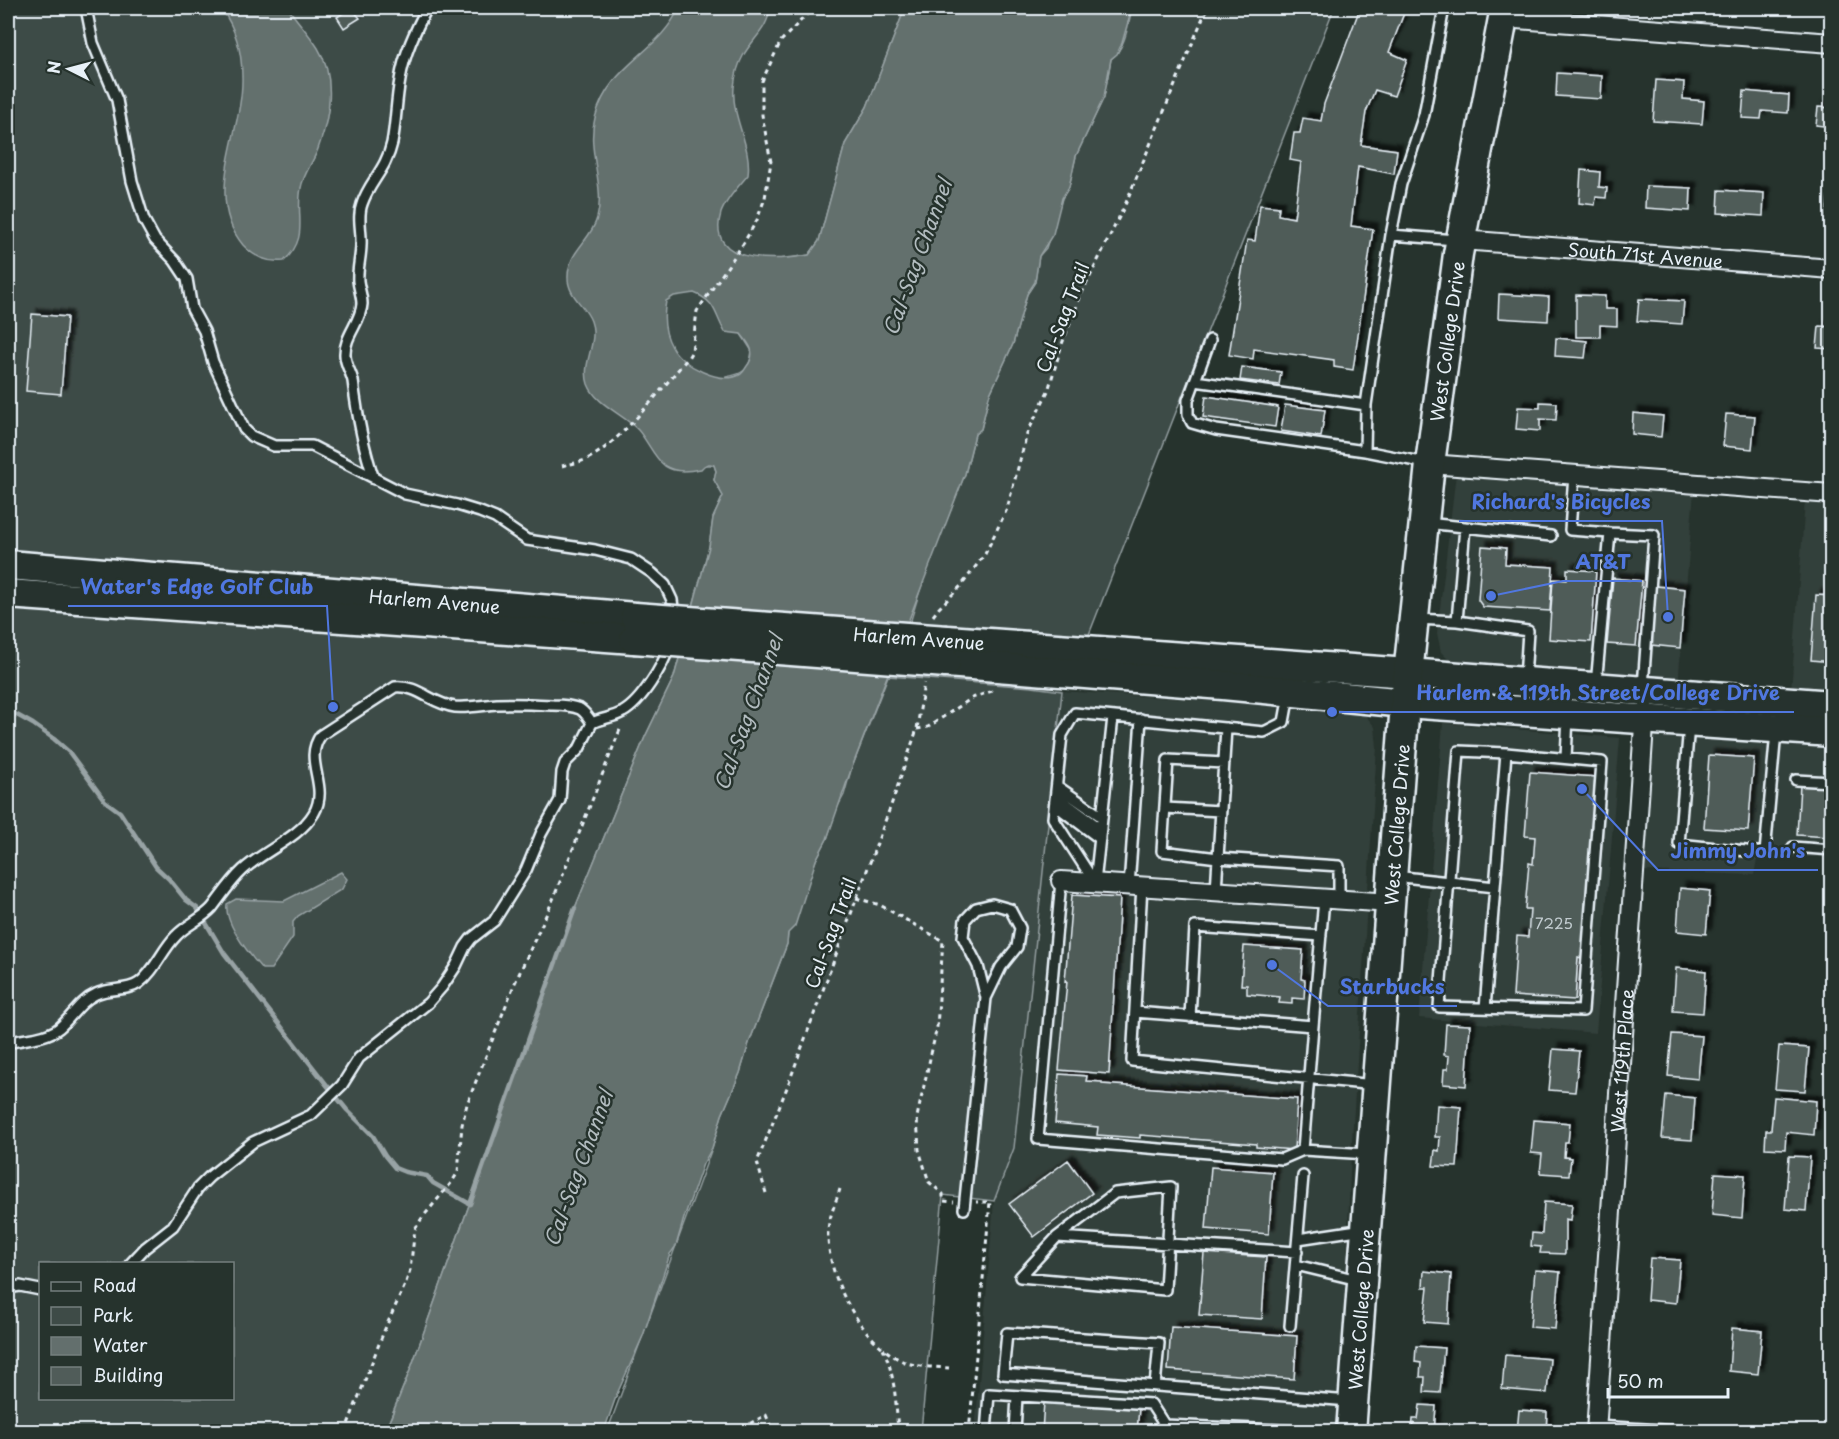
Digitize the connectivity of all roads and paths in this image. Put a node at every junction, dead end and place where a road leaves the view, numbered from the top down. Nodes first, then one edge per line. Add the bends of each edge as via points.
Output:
1 (86, 8) edge
2 (427, 8) edge
3 (813, 8) edge
4 (1207, 8) edge
5 (1443, 8) edge
6 (1504, 13) edge
7 (1832, 43) edge
8 (1391, 236) junction
9 (1462, 240) junction
10 (1832, 270) edge
11 (1210, 340) dead end
12 (1195, 381) junction
13 (1366, 405) junction
14 (1365, 452) junction
15 (1430, 464) junction
16 (562, 466) dead end
17 (1574, 475) junction
18 (374, 479) junction
19 (1832, 495) edge
20 (1424, 523) junction
21 (1465, 527) junction
22 (1610, 533) junction
23 (1551, 536) dead end
24 (8, 565) edge
25 (8, 594) edge
26 (1414, 619) junction
27 (1457, 621) junction
28 (635, 628) junction
29 (938, 650) junction
30 (1408, 673) junction
31 (1525, 682) junction
32 (1004, 687) dead end
33 (1596, 687) junction
34 (1645, 691) junction
35 (1290, 692) junction
36 (1405, 703) junction
37 (1832, 705) edge
38 (626, 711) junction
39 (1568, 714) junction
40 (1113, 717) junction
41 (1141, 719) junction
42 (1645, 719) junction
43 (1689, 722) junction
44 (592, 723) junction
45 (1226, 728) junction
46 (1776, 728) junction
47 (917, 729) junction
48 (1832, 732) edge
49 (1506, 753) junction
50 (1566, 758) junction
51 (1224, 763) junction
52 (1796, 780) dead end
53 (1832, 782) edge
54 (1056, 796) junction
55 (1165, 808) junction
56 (1221, 811) junction
57 (1102, 817) junction
58 (1101, 829) junction
59 (1100, 839) junction
60 (1793, 847) dead end
61 (1832, 850) edge
62 (1218, 858) junction
63 (1061, 881) joint
64 (1450, 882) junction
65 (1095, 883) junction
66 (1135, 886) junction
67 (1495, 887) junction
68 (1392, 890) junction
69 (1216, 891) junction
70 (856, 898) junction
71 (1332, 899) junction
72 (1321, 936) junction
73 (986, 998) junction
74 (1485, 1008) junction
75 (1135, 1012) junction
76 (1190, 1017) junction
77 (1313, 1026) junction
78 (8, 1043) edge
79 (1309, 1078) junction
80 (1377, 1085) junction
81 (1303, 1150) junction
82 (1372, 1154) junction
83 (1303, 1176) dead end
84 (840, 1190) dead end
85 (766, 1193) dead end
86 (964, 1205) junction
87 (1366, 1229) junction
88 (1057, 1237) junction
89 (1298, 1239) junction
90 (1169, 1244) junction
91 (1297, 1252) junction
92 (131, 1262) edge
93 (1296, 1265) junction
94 (1362, 1282) junction
95 (8, 1288) edge
96 (39, 1290) edge
97 (1290, 1326) dead end
98 (883, 1348) junction
99 (949, 1368) dead end
100 (1155, 1386) junction
101 (1017, 1396) junction
102 (1353, 1401) junction
103 (1167, 1428) edge
104 (1596, 1429) edge
105 (345, 1431) edge
106 (734, 1431) edge
107 (773, 1431) edge
108 (898, 1431) edge
109 (969, 1431) edge
110 (986, 1431) edge
111 (1015, 1431) edge
112 (1303, 1431) edge
113 (1351, 1431) edge
114 (1696, 1431) edge

1 - 18 lane via 93,43 117,100 132,181 144,220 187,279 192,309 244,429 274,446 312,446
2 - 18 lane via 404,60 388,156 361,206 358,280 362,310 345,355
3 - 16 path via 781,41 762,81 762,115 771,162 765,198 739,250 697,311 692,351 630,425 591,457
4 - 29 path, Cal-Sag Trail via 1125,205 1081,295 1048,391 1027,434 1007,508 986,554 939,608
5 - 8 lane via 1424,115 1401,184
6 - 7 street
6 - 9 main road, West College Drive
8 - 9 lane
8 - 13 lane
9 - 10 street, South 71st Avenue
9 - 15 main road, West College Drive
11 - 12 lane
12 - 13 lane
12 - 14 lane via 1187,408 1197,426
13 - 14 lane
14 - 15 lane
15 - 17 street
15 - 20 main road, West College Drive
17 - 19 street
17 - 22 lane via 1570,530
18 - 38 lane via 405,494 495,518 527,540 614,554 631,559 652,573 665,585 672,600 673,629 666,655 649,684
20 - 21 lane
20 - 26 main road, West College Drive
21 - 23 lane
21 - 27 lane
22 - 33 lane
22 - 34 lane via 1654,535
24 - 28 main road, Harlem Avenue
25 - 28 main road, Harlem Avenue
26 - 27 lane
26 - 30 main road, West College Drive
27 - 31 lane via 1528,631
28 - 29 main road, Harlem Avenue, bridge
29 - 30 main road, Harlem Avenue
29 - 35 main road, Harlem Avenue
29 - 47 path, Cal-Sag Trail
30 - 31 main road, Harlem Avenue
30 - 36 main road, West College Drive
31 - 33 main road, Harlem Avenue
32 - 47 path via 972,698 928,727
33 - 34 main road, Harlem Avenue
34 - 37 main road, Harlem Avenue
34 - 42 street, West 119th Place
35 - 36 main road, Harlem Avenue
35 - 45 lane via 1284,722 1264,732
36 - 39 main road, Harlem Avenue
36 - 68 main road, West College Drive
38 - 44 lane
38 - 105 path via 552,902 467,1104 458,1172 415,1229 405,1285
39 - 42 main road, Harlem Avenue
39 - 50 lane
40 - 41 lane
40 - 54 lane via 1075,713 1062,735
40 - 57 lane
41 - 45 lane
41 - 66 lane
42 - 43 main road, Harlem Avenue
42 - 104 street, West 119th Place
43 - 46 main road, Harlem Avenue
43 - 46 lane via 1679,844 1765,854
44 - 78 lane via 580,709 564,705 453,706 438,703 415,688 395,687 321,735 316,741 313,762 321,795 313,814 304,826 242,871 210,910 176,936 145,978 129,988 99,992 88,998 53,1032
44 - 92 lane via 579,748 565,763 560,800 526,870 494,921 471,939 452,973 428,1003 359,1058 342,1085 311,1115 252,1142 238,1153 198,1188 173,1226
45 - 51 lane
46 - 48 main road, Harlem Avenue
47 - 70 path, Cal-Sag Trail
49 - 50 lane
49 - 64 lane via 1459,752
49 - 67 lane
50 - 74 lane via 1602,762 1583,1011
51 - 55 lane via 1168,760
51 - 56 lane
52 - 53 lane
54 - 57 lane
54 - 58 lane
54 - 59 lane
54 - 65 lane via 1053,818
55 - 56 lane
55 - 62 lane via 1162,851
56 - 62 lane
57 - 58 lane
58 - 59 lane
59 - 65 lane
60 - 61 lane
62 - 69 lane
62 - 71 lane via 1339,866
63 - 65 street
63 - 81 lane via 1038,1139 1282,1159
64 - 67 lane
64 - 68 lane
64 - 74 lane via 1439,1007
65 - 66 street
66 - 69 street
66 - 75 lane
67 - 74 lane
68 - 71 street
68 - 80 main road, West College Drive
69 - 71 street
70 - 85 path, Cal-Sag Trail via 757,1162
70 - 86 path via 880,906 943,941 937,1028 916,1117 918,1150 929,1182 943,1194 943,1201
71 - 72 lane
72 - 76 lane via 1195,927
72 - 77 lane
73 - 73 lane via 1001,967 1017,947 1020,928 1010,909 992,904 976,908 965,920 963,937 978,966
73 - 86 lane
75 - 76 lane
75 - 79 lane via 1132,1061
76 - 77 lane
77 - 79 lane
79 - 80 lane
79 - 81 lane
80 - 82 main road, West College Drive
81 - 82 lane
82 - 87 main road, West College Drive
83 - 89 lane
84 - 98 path via 828,1229 833,1267 851,1312 870,1338
86 - 109 path via 990,1203
87 - 89 lane
87 - 94 main road, West College Drive
88 - 90 lane
88 - 90 lane via 1115,1193 1172,1187
88 - 90 lane via 1020,1276 1166,1290
89 - 91 lane
90 - 91 lane
91 - 93 lane
93 - 94 lane
93 - 97 lane
94 - 102 main road, West College Drive
95 - 96 lane
98 - 99 path via 897,1360 915,1366
98 - 108 path via 891,1367
100 - 100 lane via 1004,1374 1007,1333 1159,1343
100 - 102 lane
101 - 103 lane via 1151,1404
101 - 110 lane via 989,1394
101 - 111 lane
102 - 113 main road, West College Drive
103 - 112 lane
104 - 114 lane
106 - 107 path via 766,1415

